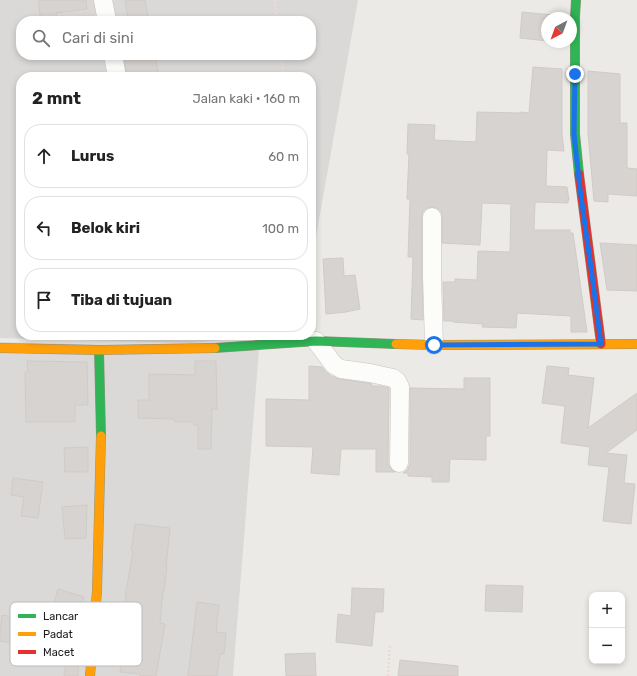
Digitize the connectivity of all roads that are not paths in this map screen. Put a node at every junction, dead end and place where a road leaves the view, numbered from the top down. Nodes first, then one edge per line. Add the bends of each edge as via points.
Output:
1 (103, 0) edge
2 (576, 0) edge
3 (106, 16) edge
4 (114, 60) edge
5 (116, 72) edge
6 (432, 217) dead end
7 (316, 341) junction
8 (157, 342) edge
9 (601, 344) junction
10 (637, 344) edge
11 (434, 345) junction
12 (0, 348) edge
13 (99, 350) junction
14 (399, 463) dead end
15 (96, 602) edge
16 (91, 666) edge
17 (90, 676) edge

1 - 3 street
2 - 9 street via 574,134
4 - 5 street
6 - 11 street
7 - 8 street via 223,348
7 - 11 street
7 - 14 street via 334,365 341,369 382,375 398,381
8 - 13 street
9 - 10 street
9 - 11 street
12 - 13 street
13 - 15 street via 101,448
16 - 17 street

